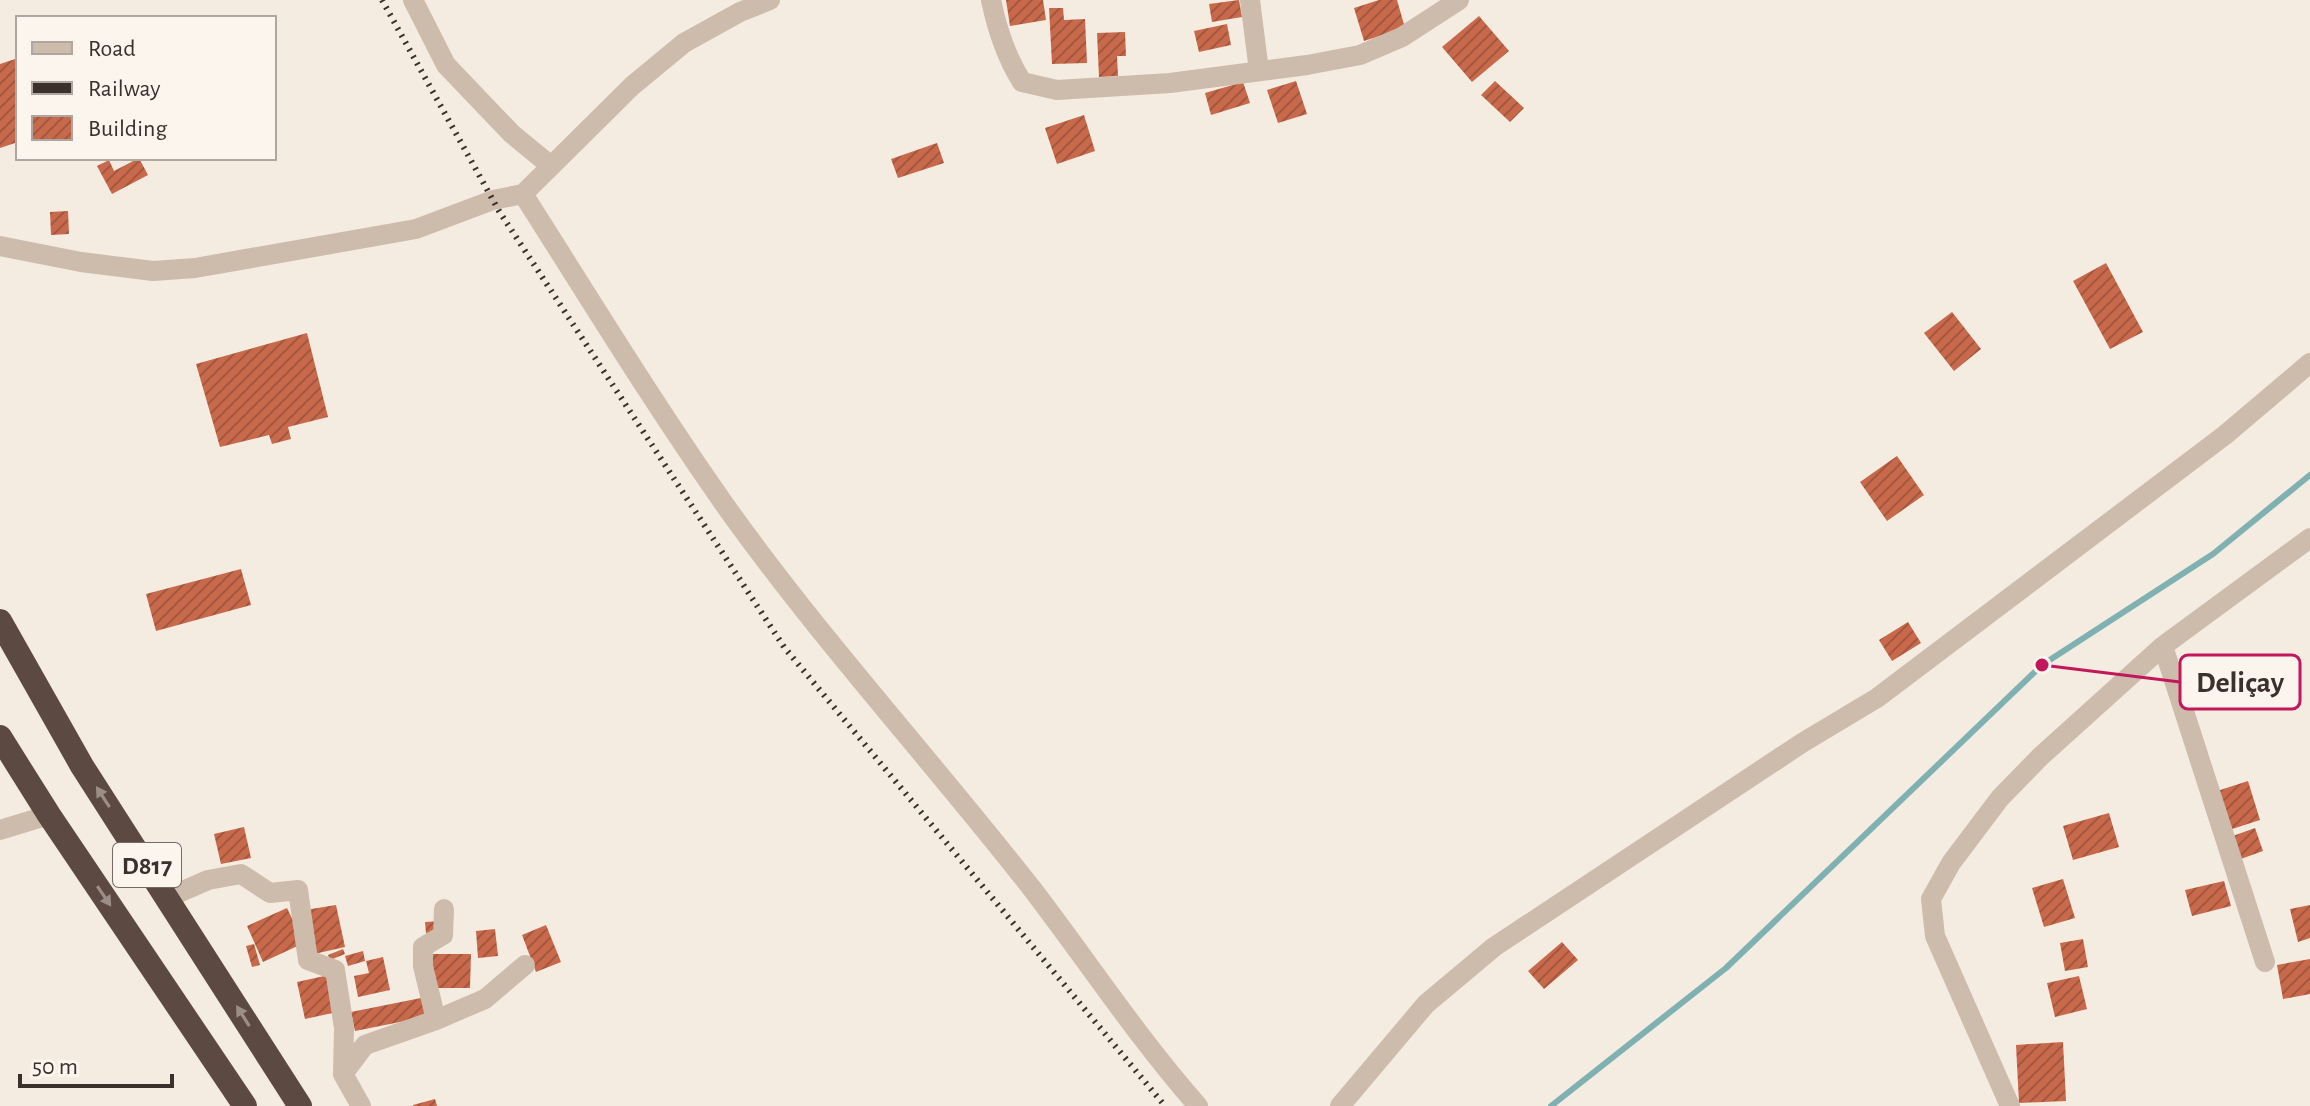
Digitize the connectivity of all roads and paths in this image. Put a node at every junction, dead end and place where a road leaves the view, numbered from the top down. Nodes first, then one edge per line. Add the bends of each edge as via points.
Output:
1 (413, 0) edge
2 (770, 0) edge
3 (991, 0) edge
4 (1250, 0) edge
5 (1459, 0) edge
6 (1259, 71) junction
7 (551, 166) junction
8 (523, 194) junction
9 (0, 246) edge
10 (2310, 363) edge
11 (2310, 538) edge
12 (0, 621) edge
13 (2163, 646) junction
14 (0, 737) edge
15 (49, 815) junction
16 (0, 830) edge
17 (169, 897) junction
18 (444, 909) dead end
19 (2265, 962) dead end
20 (525, 965) dead end
21 (436, 1020) junction
22 (343, 1074) junction
23 (245, 1106) edge
24 (300, 1106) edge
25 (361, 1106) edge
26 (1198, 1106) edge
27 (1340, 1106) edge
28 (2010, 1106) edge

1 - 7 street via 446,65
2 - 7 street via 684,43
3 - 6 street via 1013,68 1022,82 1038,88 1170,83
4 - 6 street
5 - 6 street via 1402,37 1360,55
7 - 8 street
8 - 9 street via 416,229 195,268 153,271
8 - 26 street via 728,509
10 - 27 street via 2225,435 1877,698 1494,947 1426,1004
11 - 13 street
17 -> 12 highway, D817 via 82,766
13 - 19 street
13 - 28 street via 2000,798 1931,899 1935,936
14 - 15 highway, D817
15 - 16 street
15 -> 23 highway, D817
17 - 22 street via 208,880 241,874 270,893 298,890 308,960 335,970 344,1028
24 -> 17 highway, D817
18 - 21 street via 443,935 423,947
20 - 21 street via 485,999
21 - 22 street via 365,1045
22 - 25 street

